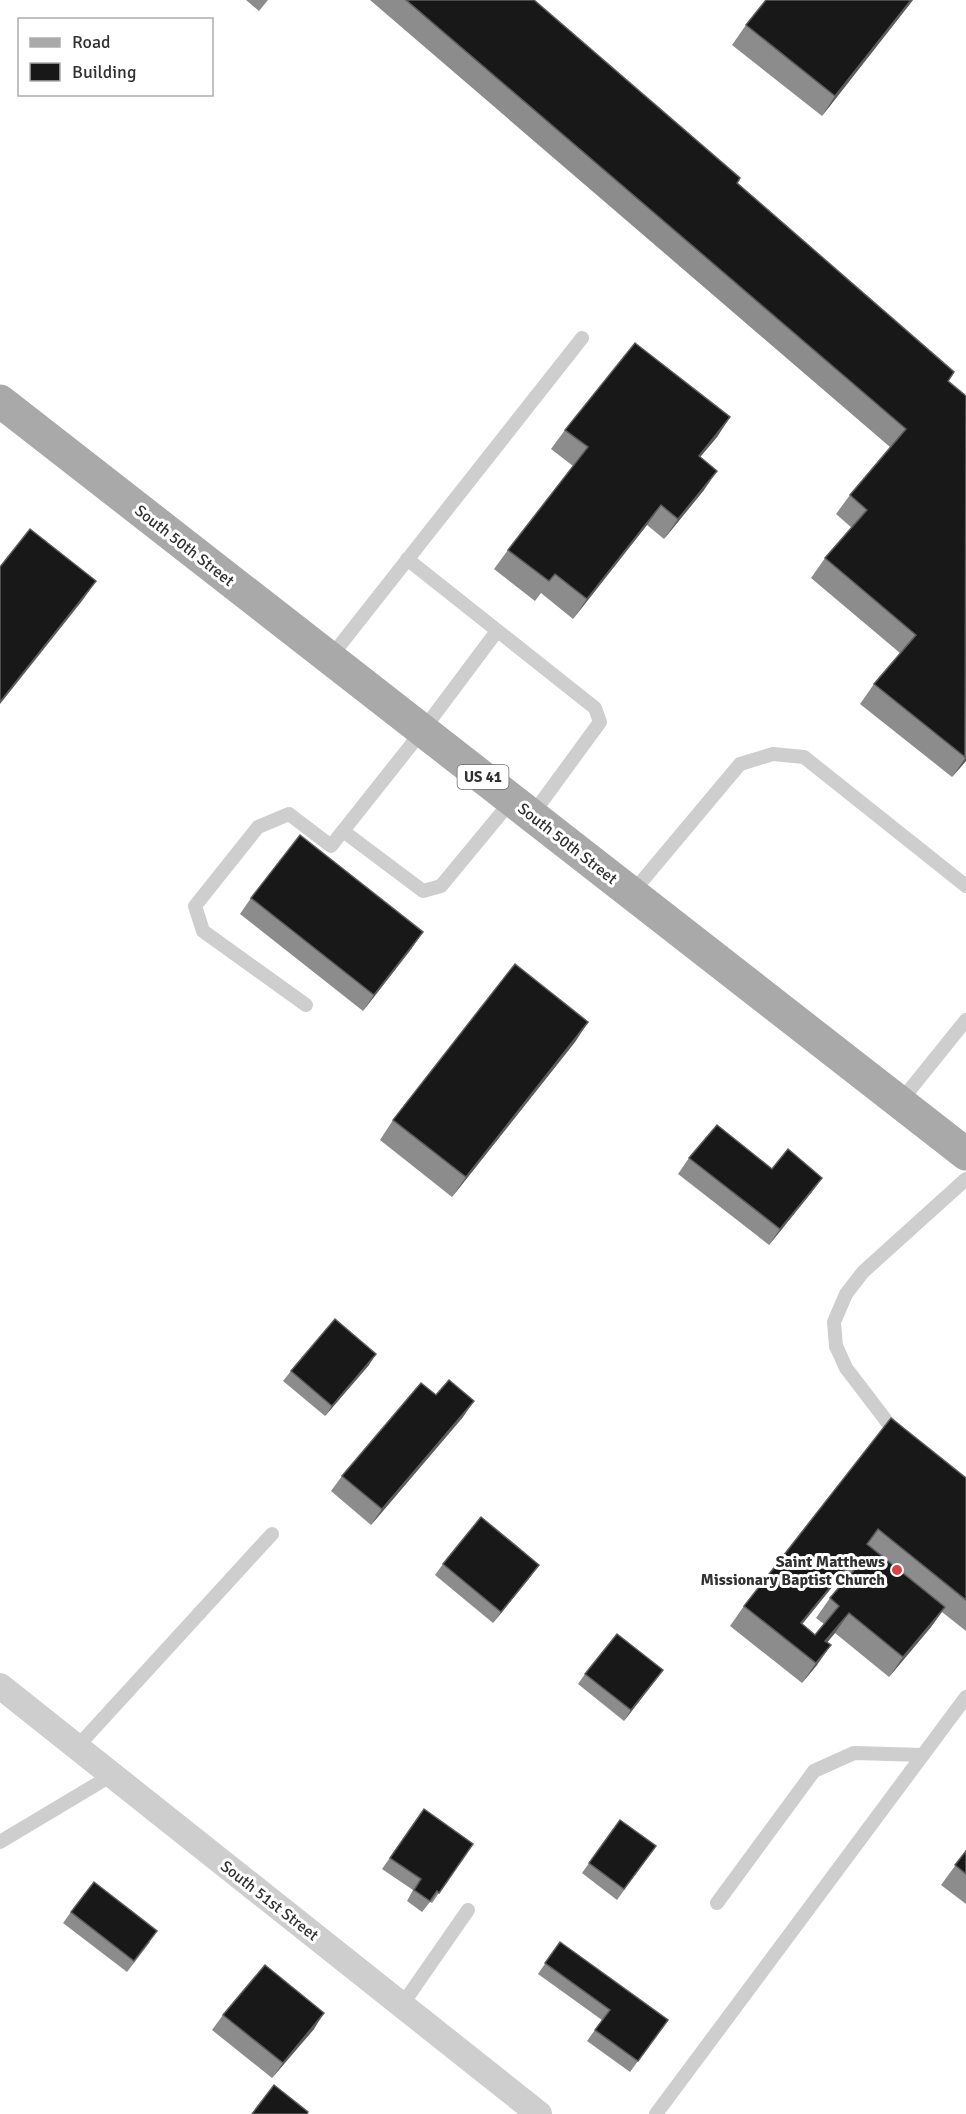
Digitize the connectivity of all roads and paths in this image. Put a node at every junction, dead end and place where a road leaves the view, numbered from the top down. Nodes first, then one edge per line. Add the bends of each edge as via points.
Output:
1 (582, 339) dead end
2 (0, 401) edge
3 (407, 559) junction
4 (497, 631) junction
5 (329, 659) junction
6 (423, 730) junction
7 (522, 807) junction
8 (343, 831) junction
9 (966, 886) edge
10 (632, 892) junction
11 (306, 1005) dead end
12 (966, 1020) edge
13 (900, 1102) junction
14 (966, 1154) edge
15 (966, 1179) edge
16 (910, 1443) edge
17 (272, 1534) dead end
18 (0, 1686) edge
19 (966, 1697) edge
20 (77, 1747) junction
21 (923, 1755) junction
22 (112, 1775) junction
23 (0, 1842) edge
24 (717, 1903) dead end
25 (468, 1910) dead end
26 (402, 2005) junction
27 (539, 2114) edge
28 (656, 2114) edge

1 - 3 lane
2 - 5 main road, South 50th Street / US 41
3 - 4 lane
3 - 5 lane
4 - 6 lane
4 - 7 lane via 595,708 600,722
5 - 6 main road, South 50th Street / US 41
6 - 7 main road, South 50th Street / US 41
6 - 8 lane
7 - 8 lane via 441,886 423,891
7 - 10 main road, South 50th Street / US 41
8 - 11 lane via 331,846 289,814 258,827 195,906 203,931
9 - 10 lane via 804,757 773,754 740,764
10 - 13 main road, South 50th Street / US 41
12 - 13 lane
13 - 14 main road, South 50th Street / US 41
15 - 16 lane via 863,1272 846,1294 834,1322 836,1346 846,1368 888,1423
17 - 20 lane
18 - 20 street, South 51st Street
19 - 21 lane
20 - 22 street, South 51st Street
21 - 24 lane via 854,1753 814,1771
21 - 28 lane
22 - 23 lane
22 - 26 street, South 51st Street
25 - 26 lane
26 - 27 street, South 51st Street

